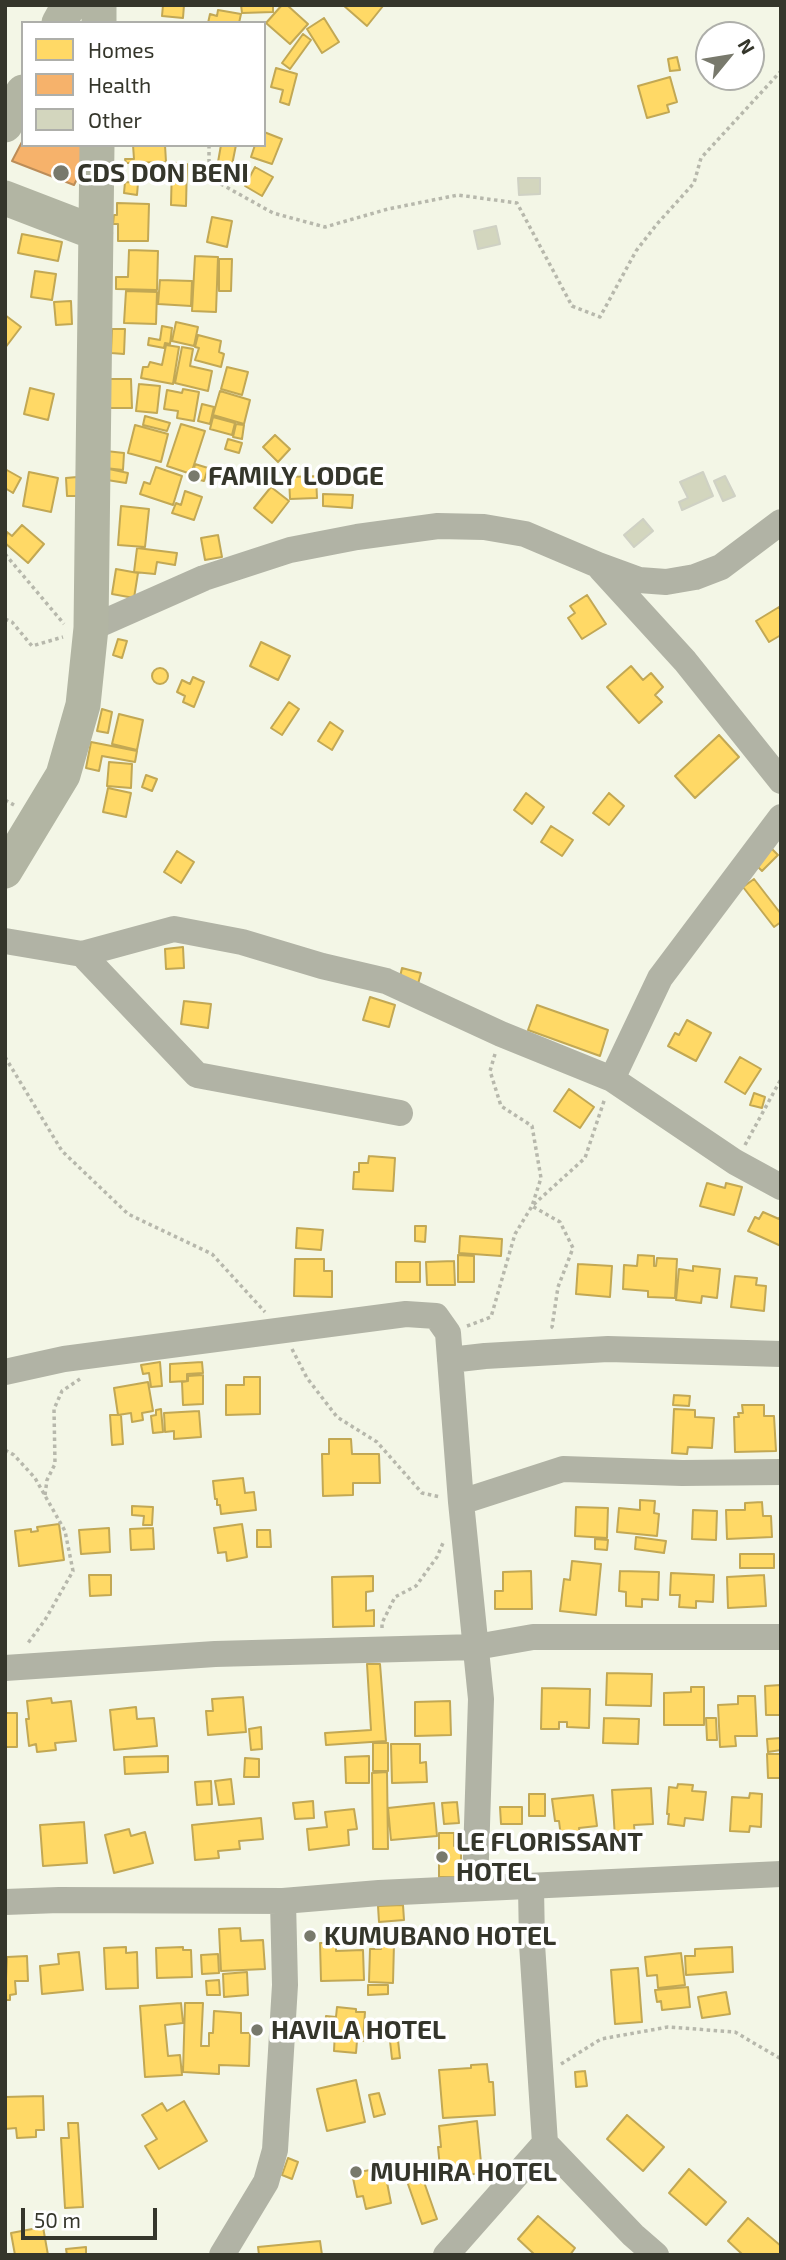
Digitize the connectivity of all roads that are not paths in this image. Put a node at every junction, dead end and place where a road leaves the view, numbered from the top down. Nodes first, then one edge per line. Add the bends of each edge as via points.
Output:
1 (69, 5) edge
2 (61, 21) edge
3 (21, 96) edge
4 (5, 125) edge
5 (97, 147) edge
6 (5, 198) edge
7 (96, 233) junction
8 (781, 522) edge
9 (598, 565) junction
10 (91, 628) junction
11 (781, 781) edge
12 (781, 817) edge
13 (5, 871) edge
14 (5, 940) edge
15 (82, 954) junction
16 (612, 1079) junction
17 (400, 1113) dead end
18 (781, 1186) edge
19 (781, 1354) edge
20 (450, 1360) junction
21 (5, 1372) edge
22 (781, 1472) edge
23 (461, 1502) junction
24 (781, 1637) edge
25 (476, 1647) junction
26 (7, 1668) edge
27 (781, 1874) edge
28 (531, 1887) junction
29 (475, 1888) junction
30 (283, 1901) junction
31 (5, 1902) edge
32 (545, 2143) junction
33 (222, 2255) edge
34 (446, 2255) edge
35 (656, 2255) edge

1 - 2 main road
3 - 4 main road
5 - 7 main road
6 - 7 main road
7 - 10 main road
8 - 9 street via 721,567 695,577 639,580
9 - 10 street via 525,534 438,526 290,550 204,578
9 - 11 street via 685,661
10 - 13 main road via 83,705 63,775
12 - 16 street via 660,978
14 - 15 street
15 - 16 street via 174,929 214,937 387,981
15 - 17 street via 197,1075
16 - 18 street via 735,1162
19 - 20 street via 621,1349
20 - 21 street via 448,1333 436,1316 406,1314 95,1355
20 - 23 street
22 - 23 street via 563,1469
23 - 25 street
24 - 25 street via 533,1637
25 - 26 street via 215,1654
25 - 29 street via 481,1699
27 - 28 street
28 - 29 street
28 - 32 street
29 - 30 street
30 - 31 street
30 - 33 street via 285,1984 275,2150 266,2182
32 - 34 street
32 - 35 street

